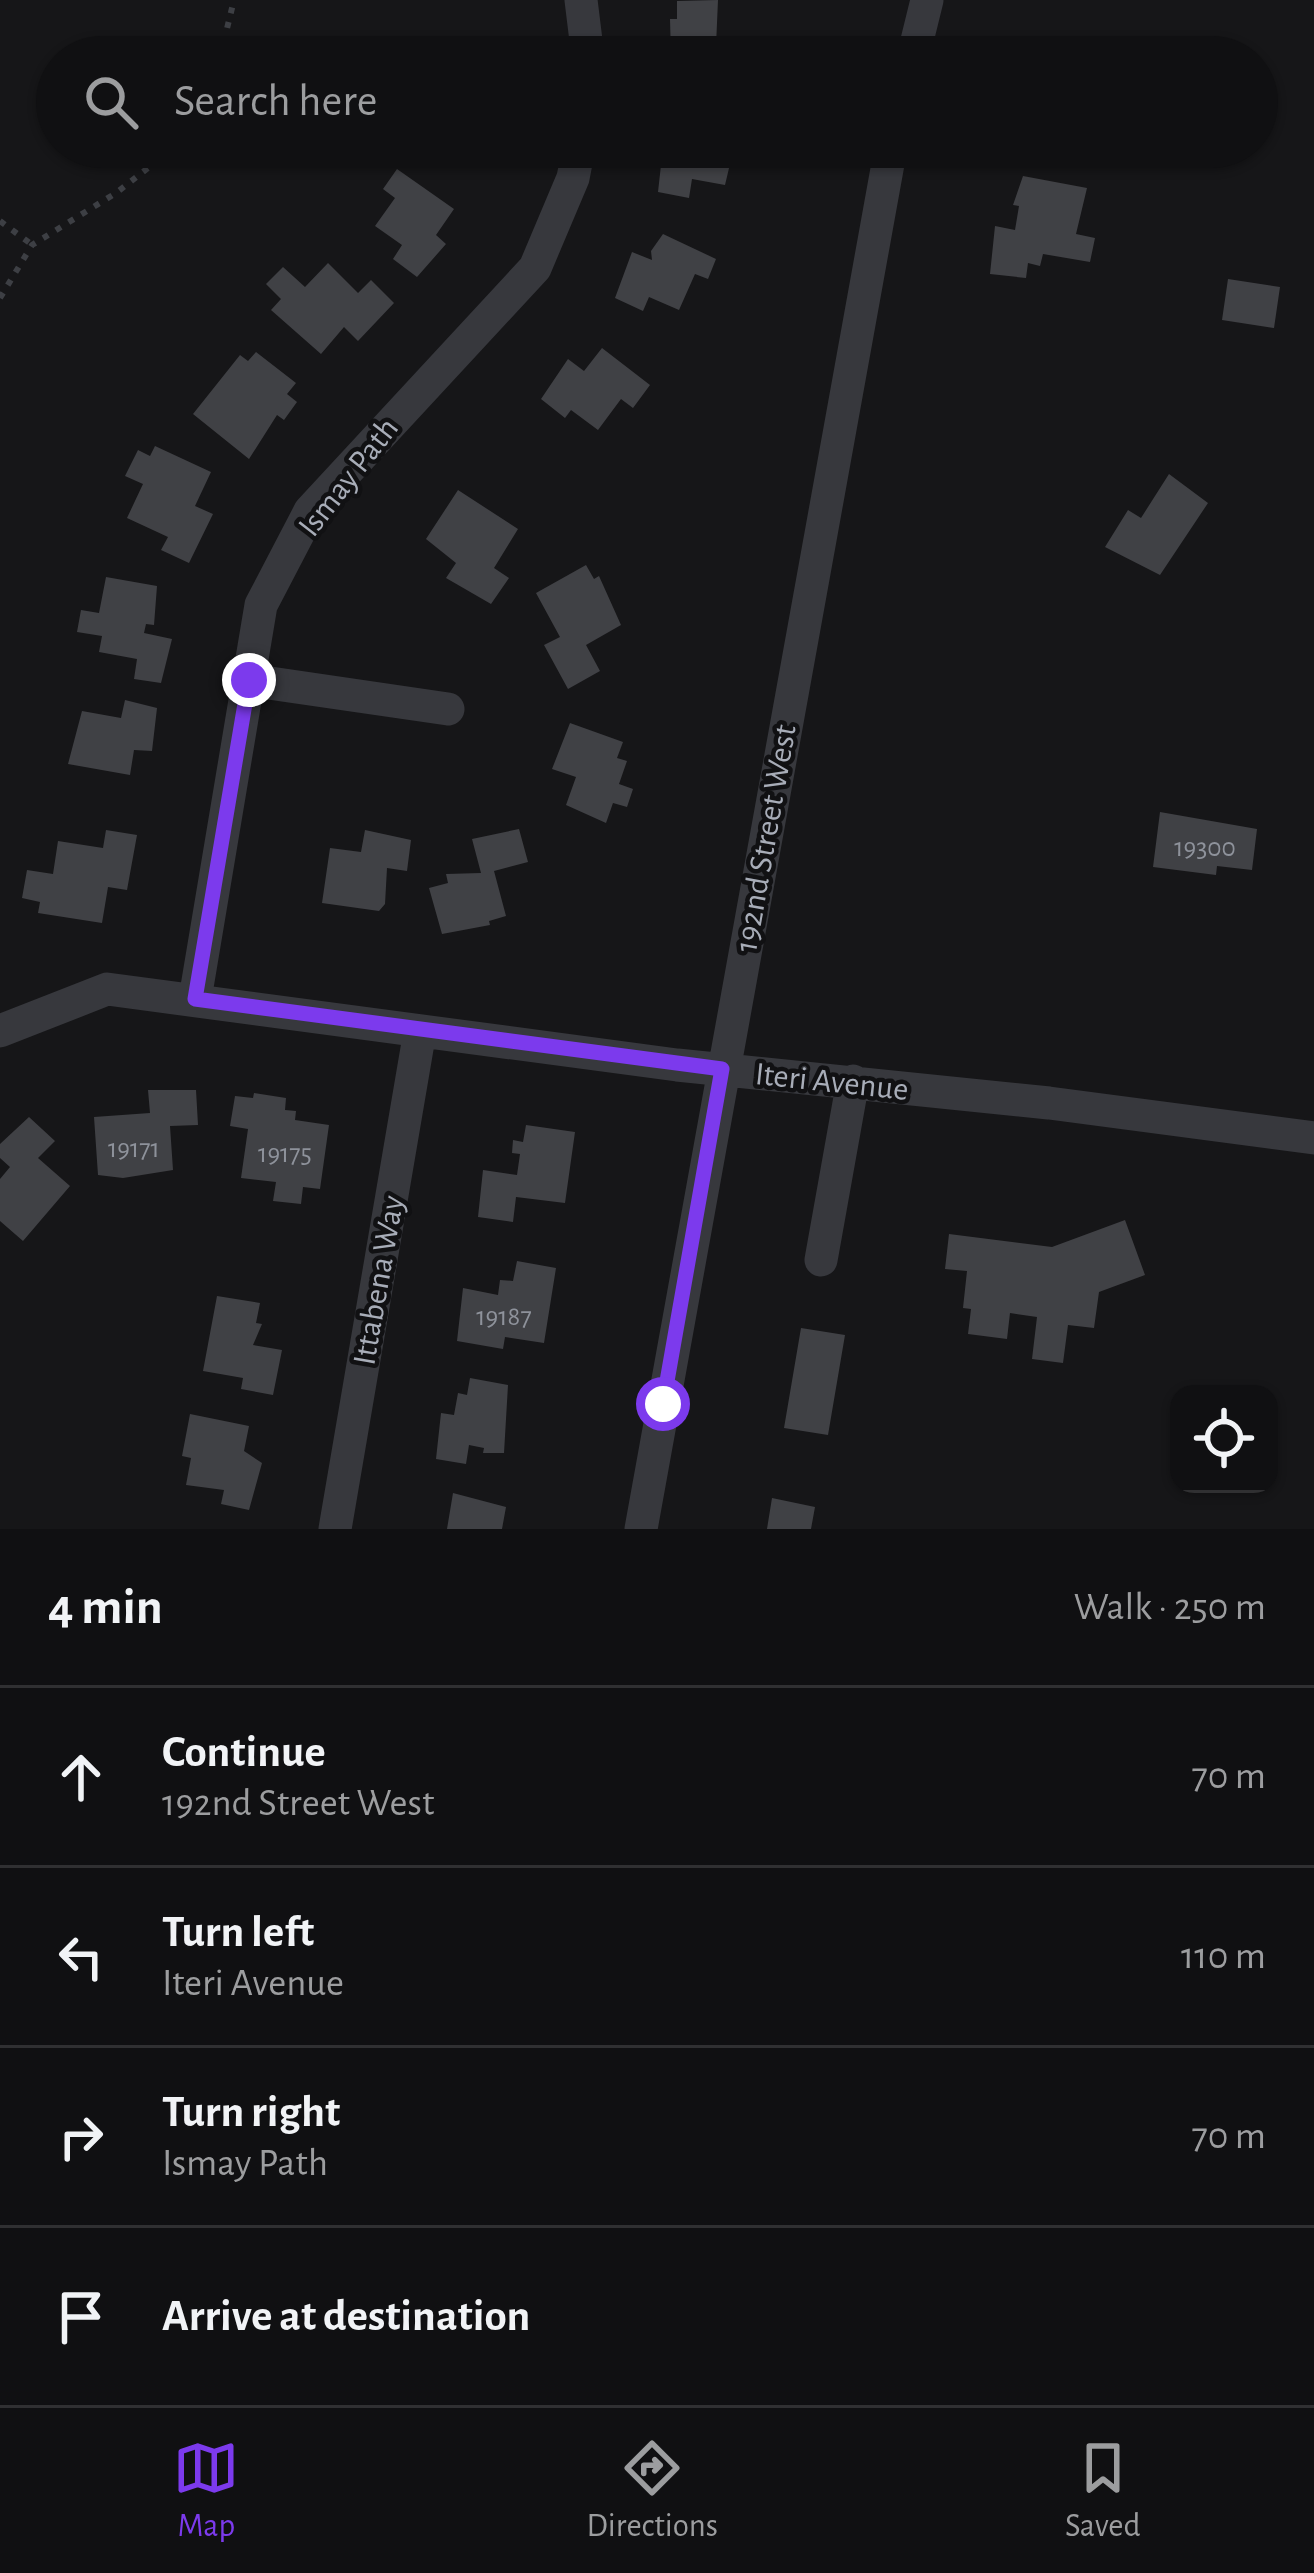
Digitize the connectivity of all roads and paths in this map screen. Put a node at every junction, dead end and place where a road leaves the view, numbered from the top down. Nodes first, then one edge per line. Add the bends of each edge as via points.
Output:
1 (234, 0) edge
2 (581, 0) edge
3 (927, 0) edge
4 (225, 36) edge
5 (585, 36) edge
6 (918, 36) edge
7 (144, 168) edge
8 (575, 168) edge
9 (887, 168) edge
10 (0, 221) edge
11 (32, 244) junction
12 (0, 298) edge
13 (249, 680) junction
14 (448, 709) dead end
15 (195, 999) junction
16 (0, 1031) edge
17 (420, 1031) junction
18 (722, 1069) junction
19 (853, 1081) junction
20 (1314, 1138) edge
21 (820, 1260) dead end
22 (335, 1529) edge
23 (641, 1529) edge

1 - 4 path
2 - 5 street
3 - 6 street
7 - 11 path
8 - 13 street, Ismay Path via 535,268 310,511 262,605
9 - 18 street, 192nd Street West
10 - 11 path
11 - 12 path
13 - 14 street
13 - 15 street, Ismay Path
15 - 16 street, Iteri Avenue via 107,989
15 - 17 street, Iteri Avenue
17 - 18 street, Iteri Avenue
17 - 22 street, Ittabena Way
18 - 19 street, Iteri Avenue
18 - 23 street, 192nd Street West
19 - 20 street, Iteri Avenue
19 - 21 street

